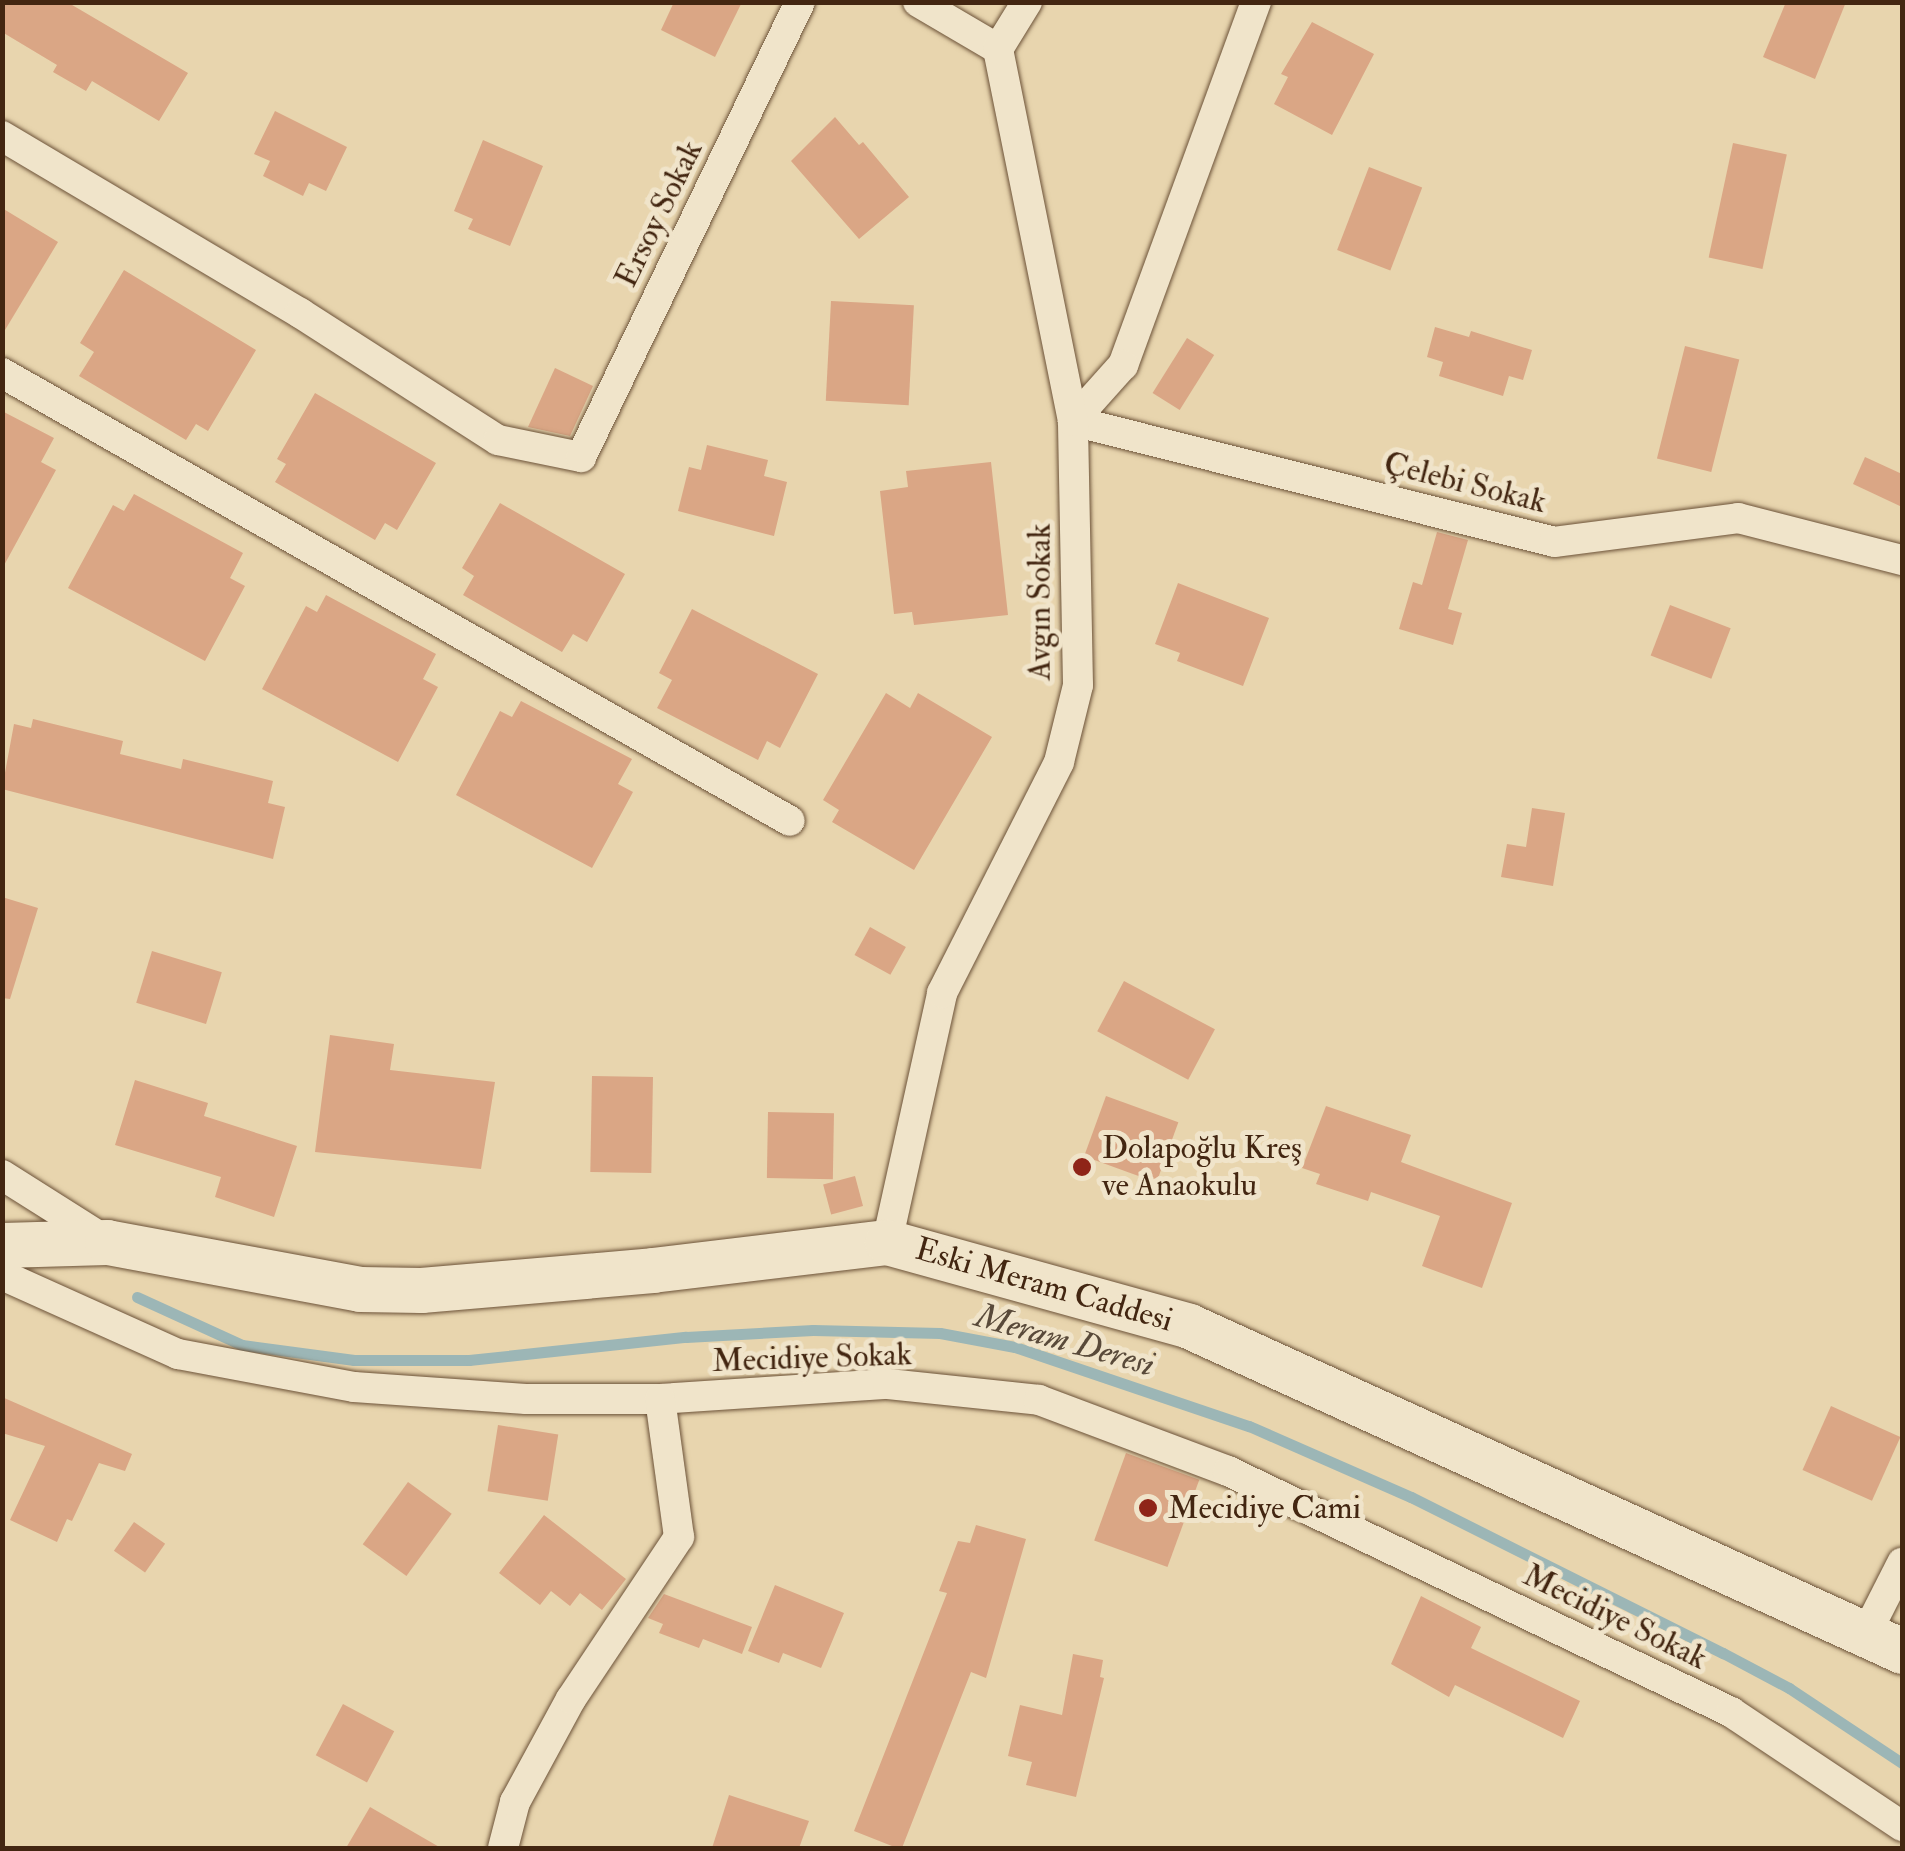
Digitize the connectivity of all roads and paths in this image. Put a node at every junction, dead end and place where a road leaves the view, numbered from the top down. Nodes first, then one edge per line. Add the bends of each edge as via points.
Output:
1 (800, 2) edge
2 (918, 2) edge
3 (1027, 2) edge
4 (1256, 2) edge
5 (998, 49) junction
6 (2, 136) edge
7 (2, 373) edge
8 (1072, 421) junction
9 (1902, 560) edge
10 (790, 821) dead end
11 (2, 1175) edge
12 (108, 1242) junction
13 (887, 1242) junction
14 (2, 1245) edge
15 (2, 1275) edge
16 (660, 1400) junction
17 (1902, 1563) edge
18 (1884, 1643) edge
19 (1902, 1826) edge
20 (503, 1848) edge

1 - 6 street, Ersoy Sokak via 581,457 498,440
2 - 5 street
3 - 5 street
4 - 8 street via 1124,366
5 - 8 street, Avgın Sokak
7 - 10 street
8 - 9 street, Çelebi Sokak via 1554,542 1738,518
8 - 13 street, Avgın Sokak via 1078,684 1059,762 942,993
11 - 12 street
12 - 13 street, Eski Meram Caddesi via 360,1289 421,1290
12 - 14 street, Eski Meram Caddesi
13 - 18 street, Eski Meram Caddesi via 1189,1326
15 - 16 street, Mecidiye Sokak via 178,1354 354,1387 526,1400
16 - 19 street, Mecidiye Sokak via 888,1384 1040,1400 1228,1471 1731,1712
16 - 20 street via 679,1538 570,1699 515,1802
17 - 18 street

